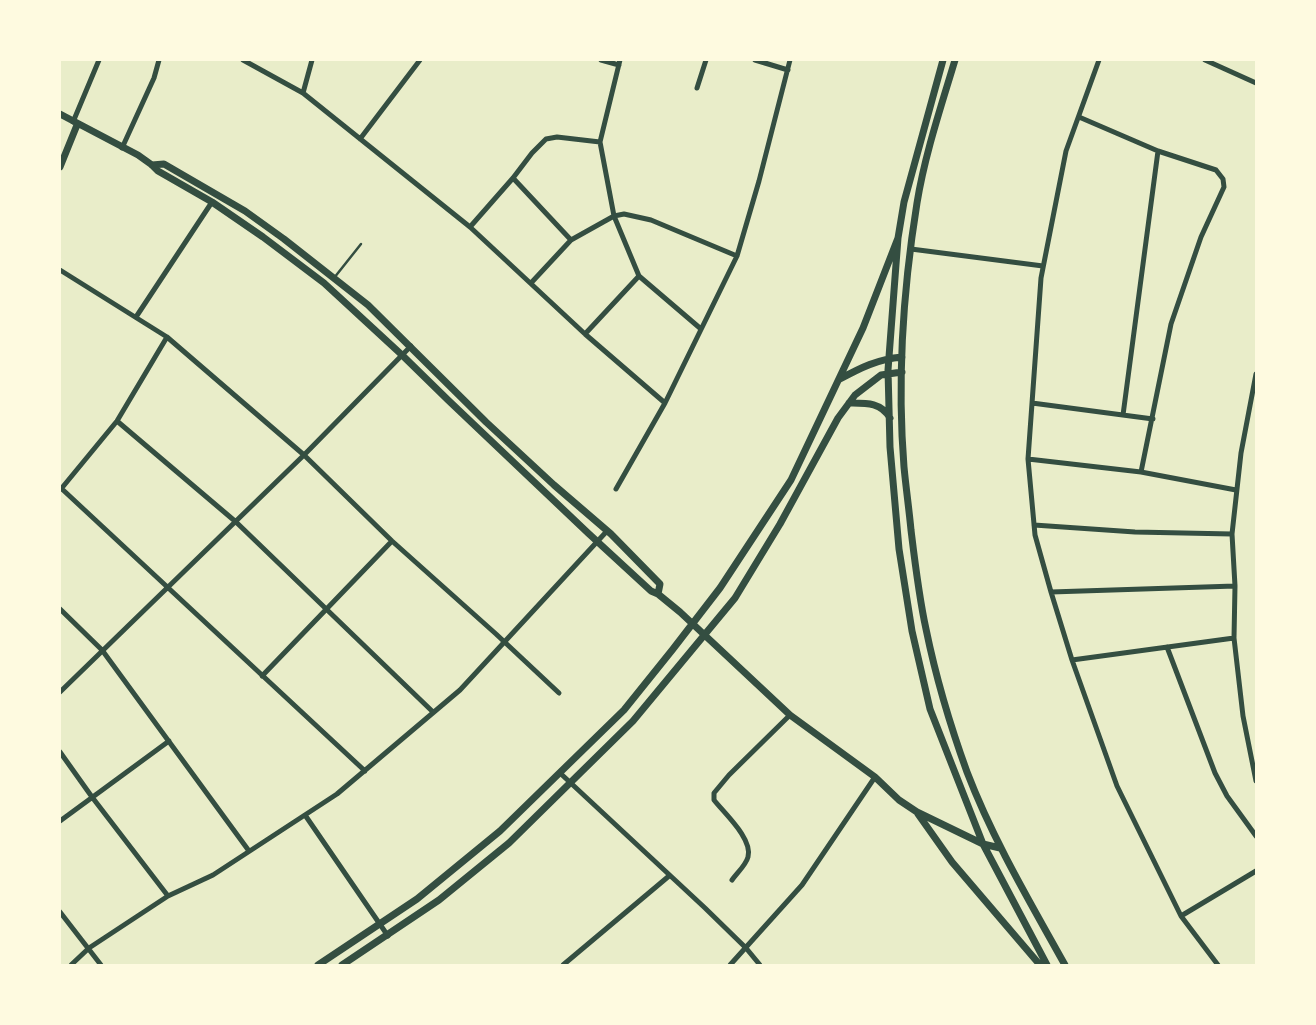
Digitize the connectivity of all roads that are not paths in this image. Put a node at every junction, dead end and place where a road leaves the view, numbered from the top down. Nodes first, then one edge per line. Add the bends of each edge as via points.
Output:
1 (99, 60) edge
2 (159, 60) edge
3 (243, 60) edge
4 (312, 60) edge
5 (420, 60) edge
6 (601, 60) edge
7 (706, 60) edge
8 (755, 60) edge
9 (790, 60) edge
10 (943, 60) edge
11 (954, 60) edge
12 (1099, 60) edge
13 (1205, 60) edge
14 (620, 62) edge
15 (788, 70) junction
16 (1256, 83) edge
17 (697, 88) dead end
18 (303, 93) junction
19 (60, 114) edge
20 (1079, 117) junction
21 (75, 124) junction
22 (360, 139) junction
23 (600, 142) junction
24 (122, 148) junction
25 (1158, 151) junction
26 (60, 167) edge
27 (513, 178) junction
28 (200, 190) junction
29 (212, 202) junction
30 (614, 216) junction
31 (470, 227) junction
32 (898, 238) junction
33 (571, 240) junction
34 (361, 244) dead end
35 (911, 249) junction
36 (737, 256) junction
37 (1043, 266) junction
38 (60, 270) edge
39 (639, 276) junction
40 (334, 278) junction
41 (531, 283) junction
42 (136, 317) junction
43 (701, 329) junction
44 (585, 334) junction
45 (167, 337) junction
46 (411, 346) junction
47 (402, 355) junction
48 (888, 358) junction
49 (902, 358) junction
50 (902, 372) junction
51 (888, 373) junction
52 (1256, 374) edge
53 (839, 380) junction
54 (665, 403) junction
55 (849, 403) junction
56 (1032, 403) junction
57 (1123, 415) junction
58 (890, 419) junction
59 (1153, 419) junction
60 (117, 421) junction
61 (304, 455) junction
62 (1028, 459) junction
63 (1140, 472) junction
64 (616, 489) dead end
65 (61, 490) edge
66 (1236, 490) junction
67 (236, 522) junction
68 (1034, 525) junction
69 (607, 531) junction
70 (1232, 534) junction
71 (392, 541) junction
72 (598, 542) junction
73 (1234, 586) junction
74 (167, 587) junction
75 (1051, 592) junction
76 (659, 594) junction
77 (60, 609) edge
78 (326, 609) junction
79 (692, 624) junction
80 (704, 635) junction
81 (1234, 638) junction
82 (505, 642) junction
83 (1167, 647) junction
84 (102, 650) junction
85 (1072, 660) junction
86 (262, 676) junction
87 (60, 692) edge
88 (559, 694) dead end
89 (433, 712) junction
90 (790, 715) junction
91 (169, 741) junction
92 (60, 752) edge
93 (365, 771) junction
94 (560, 773) junction
95 (875, 777) junction
96 (1256, 781) edge
97 (570, 782) junction
98 (92, 797) junction
99 (916, 812) junction
100 (305, 815) junction
101 (60, 821) edge
102 (1256, 836) edge
103 (983, 844) junction
104 (1000, 848) junction
105 (249, 851) junction
106 (1256, 871) edge
107 (669, 876) junction
108 (732, 880) dead end
109 (168, 896) junction
110 (60, 912) edge
111 (1181, 916) junction
112 (380, 924) junction
113 (388, 936) junction
114 (89, 948) junction
115 (746, 948) junction
116 (71, 965) edge
117 (101, 965) edge
118 (318, 965) edge
119 (342, 965) edge
120 (563, 965) edge
121 (730, 965) edge
122 (760, 965) edge
123 (1040, 965) edge
124 (1047, 965) edge
125 (1065, 965) edge
126 (1218, 965) edge

1 - 21 street
2 - 24 street
3 - 18 street
4 - 18 street
5 - 22 street
6 - 14 street
7 - 17 street
8 - 15 street
9 - 15 street
10 - 32 street
11 - 35 street via 918,201
12 - 20 street
13 - 16 street
14 - 23 street
15 - 36 street
18 - 22 street
19 - 21 street
20 - 25 street
20 - 37 street via 1066,150
21 - 24 street
21 - 26 street
22 - 31 street
23 - 27 street via 546,139
23 - 30 street
24 - 28 street via 152,165 164,164
25 - 57 street
25 - 59 street via 1216,170 1224,187 1171,324
27 - 31 street
27 - 33 street
28 - 29 street
28 - 40 street via 245,211
29 - 42 street
29 - 47 street via 324,283
30 - 33 street
30 - 36 street via 651,220
30 - 39 street
31 - 41 street
32 - 48 street
32 - 53 street
33 - 41 street
34 - 40 lane
35 - 37 street
35 - 49 street
36 - 43 street
37 - 56 street
38 - 42 street
39 - 43 street
39 - 44 street
40 - 46 street
41 - 44 street
42 - 45 street
43 - 54 street
44 - 54 street
45 - 60 street
45 - 61 street
46 - 47 street
46 - 69 street
47 - 61 street
47 - 72 street
48 - 49 street
48 - 51 street
48 - 53 street
49 - 50 street
50 - 51 street
50 - 104 street via 904,467 925,627 963,760
51 - 55 street
51 - 58 street
52 - 66 street
53 - 79 street via 790,480
54 - 64 street
55 - 58 street via 876,405
55 - 80 street via 735,598
56 - 57 street
56 - 62 street
57 - 59 street
58 - 103 street via 899,549 912,631 930,709
59 - 63 street
60 - 65 street
60 - 67 street
61 - 67 street
61 - 71 street
62 - 63 street
62 - 68 street
63 - 66 street
65 - 74 street
66 - 70 street
67 - 74 street
67 - 78 street
68 - 70 street
68 - 75 street
69 - 72 street
69 - 76 street via 660,584
70 - 73 street
71 - 78 street
71 - 82 street
72 - 76 street
72 - 82 street
73 - 75 street
73 - 81 street
74 - 84 street
74 - 86 street
75 - 85 street
76 - 79 street
77 - 84 street
78 - 86 street
78 - 89 street
79 - 80 street
79 - 94 street via 624,710
80 - 90 street
80 - 97 street via 633,721
81 - 83 street
81 - 96 street
82 - 88 street
82 - 89 street
83 - 85 street
83 - 102 street via 1215,773
84 - 87 street
84 - 91 street
85 - 111 street via 1117,786
86 - 93 street
89 - 93 street
90 - 95 street
90 - 108 street via 714,793 714,800 749,847 748,859
91 - 98 street
91 - 105 street
92 - 98 street
93 - 100 street
94 - 97 street
94 - 112 street via 500,831
95 - 99 street
95 - 115 street via 802,885
97 - 107 street
97 - 113 street via 509,843
98 - 101 street
98 - 109 street
99 - 103 street
99 - 123 street via 952,862
100 - 105 street
100 - 112 street
103 - 104 street
103 - 124 street
104 - 125 street
105 - 109 street
106 - 111 street
107 - 115 street
107 - 120 street
109 - 114 street
110 - 114 street
111 - 126 street
112 - 113 street
112 - 118 street
113 - 119 street
114 - 116 street
114 - 117 street
115 - 121 street
115 - 122 street

